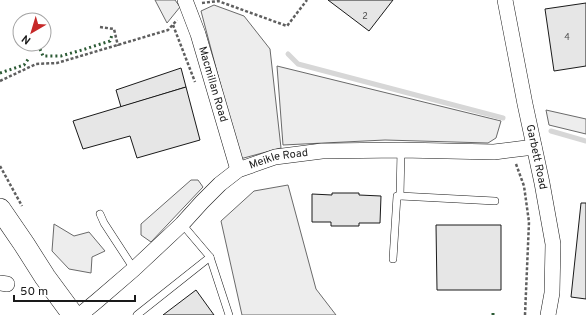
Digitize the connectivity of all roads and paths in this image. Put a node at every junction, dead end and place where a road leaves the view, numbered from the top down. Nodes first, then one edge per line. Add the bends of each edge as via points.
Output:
1 (307, 0) edge
2 (505, 0) edge
3 (186, 3) edge
4 (100, 27) dead end
5 (118, 46) junction
6 (0, 81) edge
7 (534, 147) junction
8 (401, 150) junction
9 (513, 150) junction
10 (238, 170) junction
11 (400, 196) junction
12 (495, 201) dead end
13 (0, 210) edge
14 (100, 214) dead end
15 (182, 224) junction
16 (210, 257) junction
17 (393, 259) dead end
18 (134, 268) junction
19 (73, 315) edge
20 (80, 315) edge
21 (137, 315) edge
22 (229, 315) edge
23 (525, 315) edge
24 (548, 315) edge

1 - 3 path via 287,26 218,1
2 - 7 street, Garbett Road
3 - 5 path via 168,30
3 - 10 street, Macmillan Road via 198,34
4 - 5 path via 114,29
5 - 6 path via 57,63 36,64
7 - 9 street, Meikle Road
7 - 24 street, Garbett Road via 553,244 552,293
8 - 9 street, Meikle Road
8 - 10 street, Meikle Road via 322,150 275,157
8 - 11 lane
9 - 23 path via 516,167 524,186 529,222
10 - 15 street, Meikle Road via 220,184
11 - 12 lane
11 - 17 lane via 397,196
13 - 19 street
14 - 18 lane
15 - 16 lane
15 - 18 street, Meikle Road
16 - 21 lane
16 - 22 lane
18 - 20 street, Meikle Road

